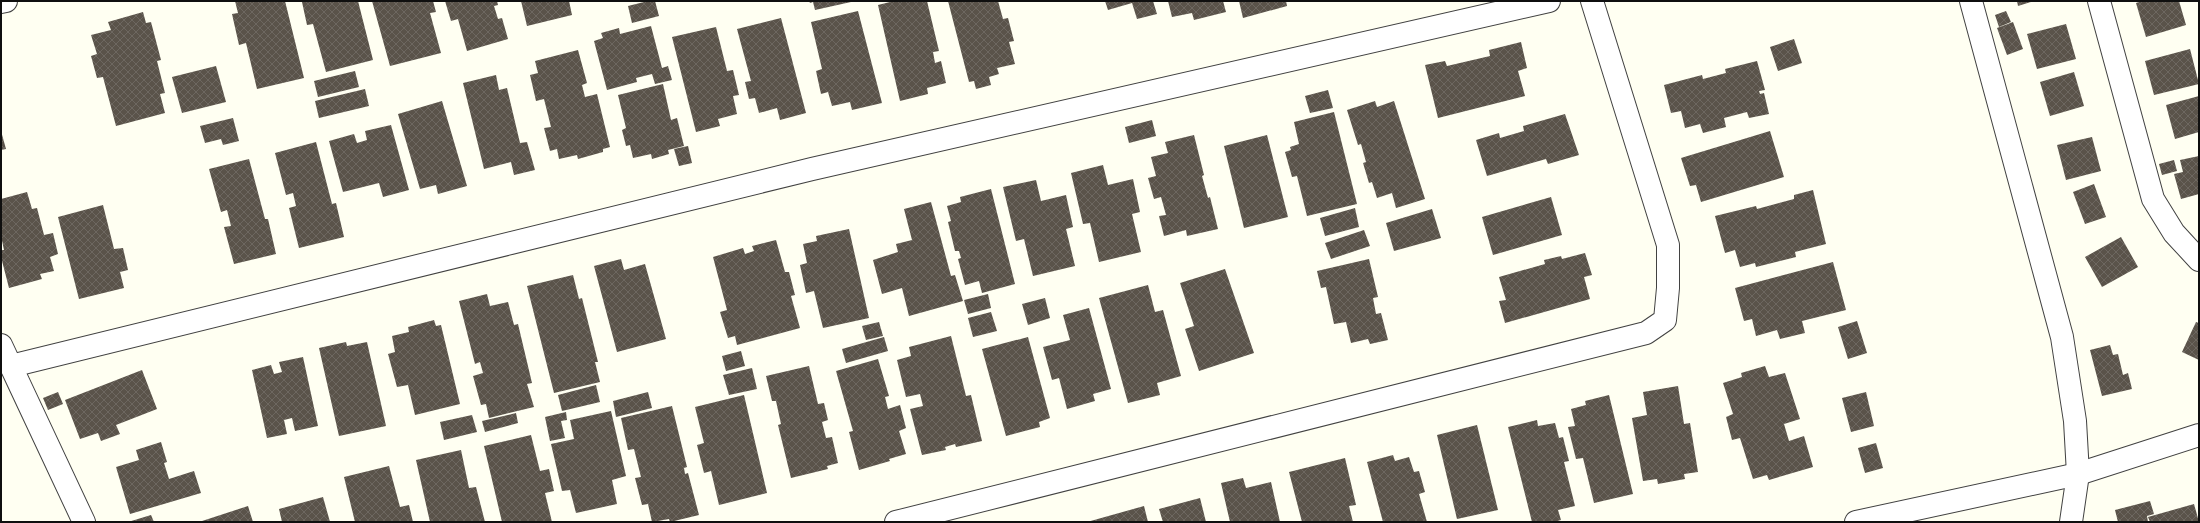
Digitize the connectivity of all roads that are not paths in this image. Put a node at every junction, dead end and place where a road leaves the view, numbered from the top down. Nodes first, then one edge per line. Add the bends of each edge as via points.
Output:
1 (6, 1) edge
2 (1549, 1) edge
3 (1592, 1) edge
4 (1971, 1) edge
5 (2099, 1) edge
6 (1, 2) edge
7 (2199, 260) edge
8 (1, 345) edge
9 (11, 366) junction
10 (2199, 435) edge
11 (2078, 474) junction
12 (84, 522) edge
13 (896, 522) edge
14 (1856, 522) edge
15 (2071, 522) edge

1 - 6 street
2 - 9 street via 812,169
3 - 13 street via 1668,244 1665,320 1646,333
4 - 11 street via 2062,337 2075,420
5 - 7 street via 2153,198 2174,233
8 - 9 street
9 - 12 street
10 - 11 street
11 - 14 street
11 - 15 street

